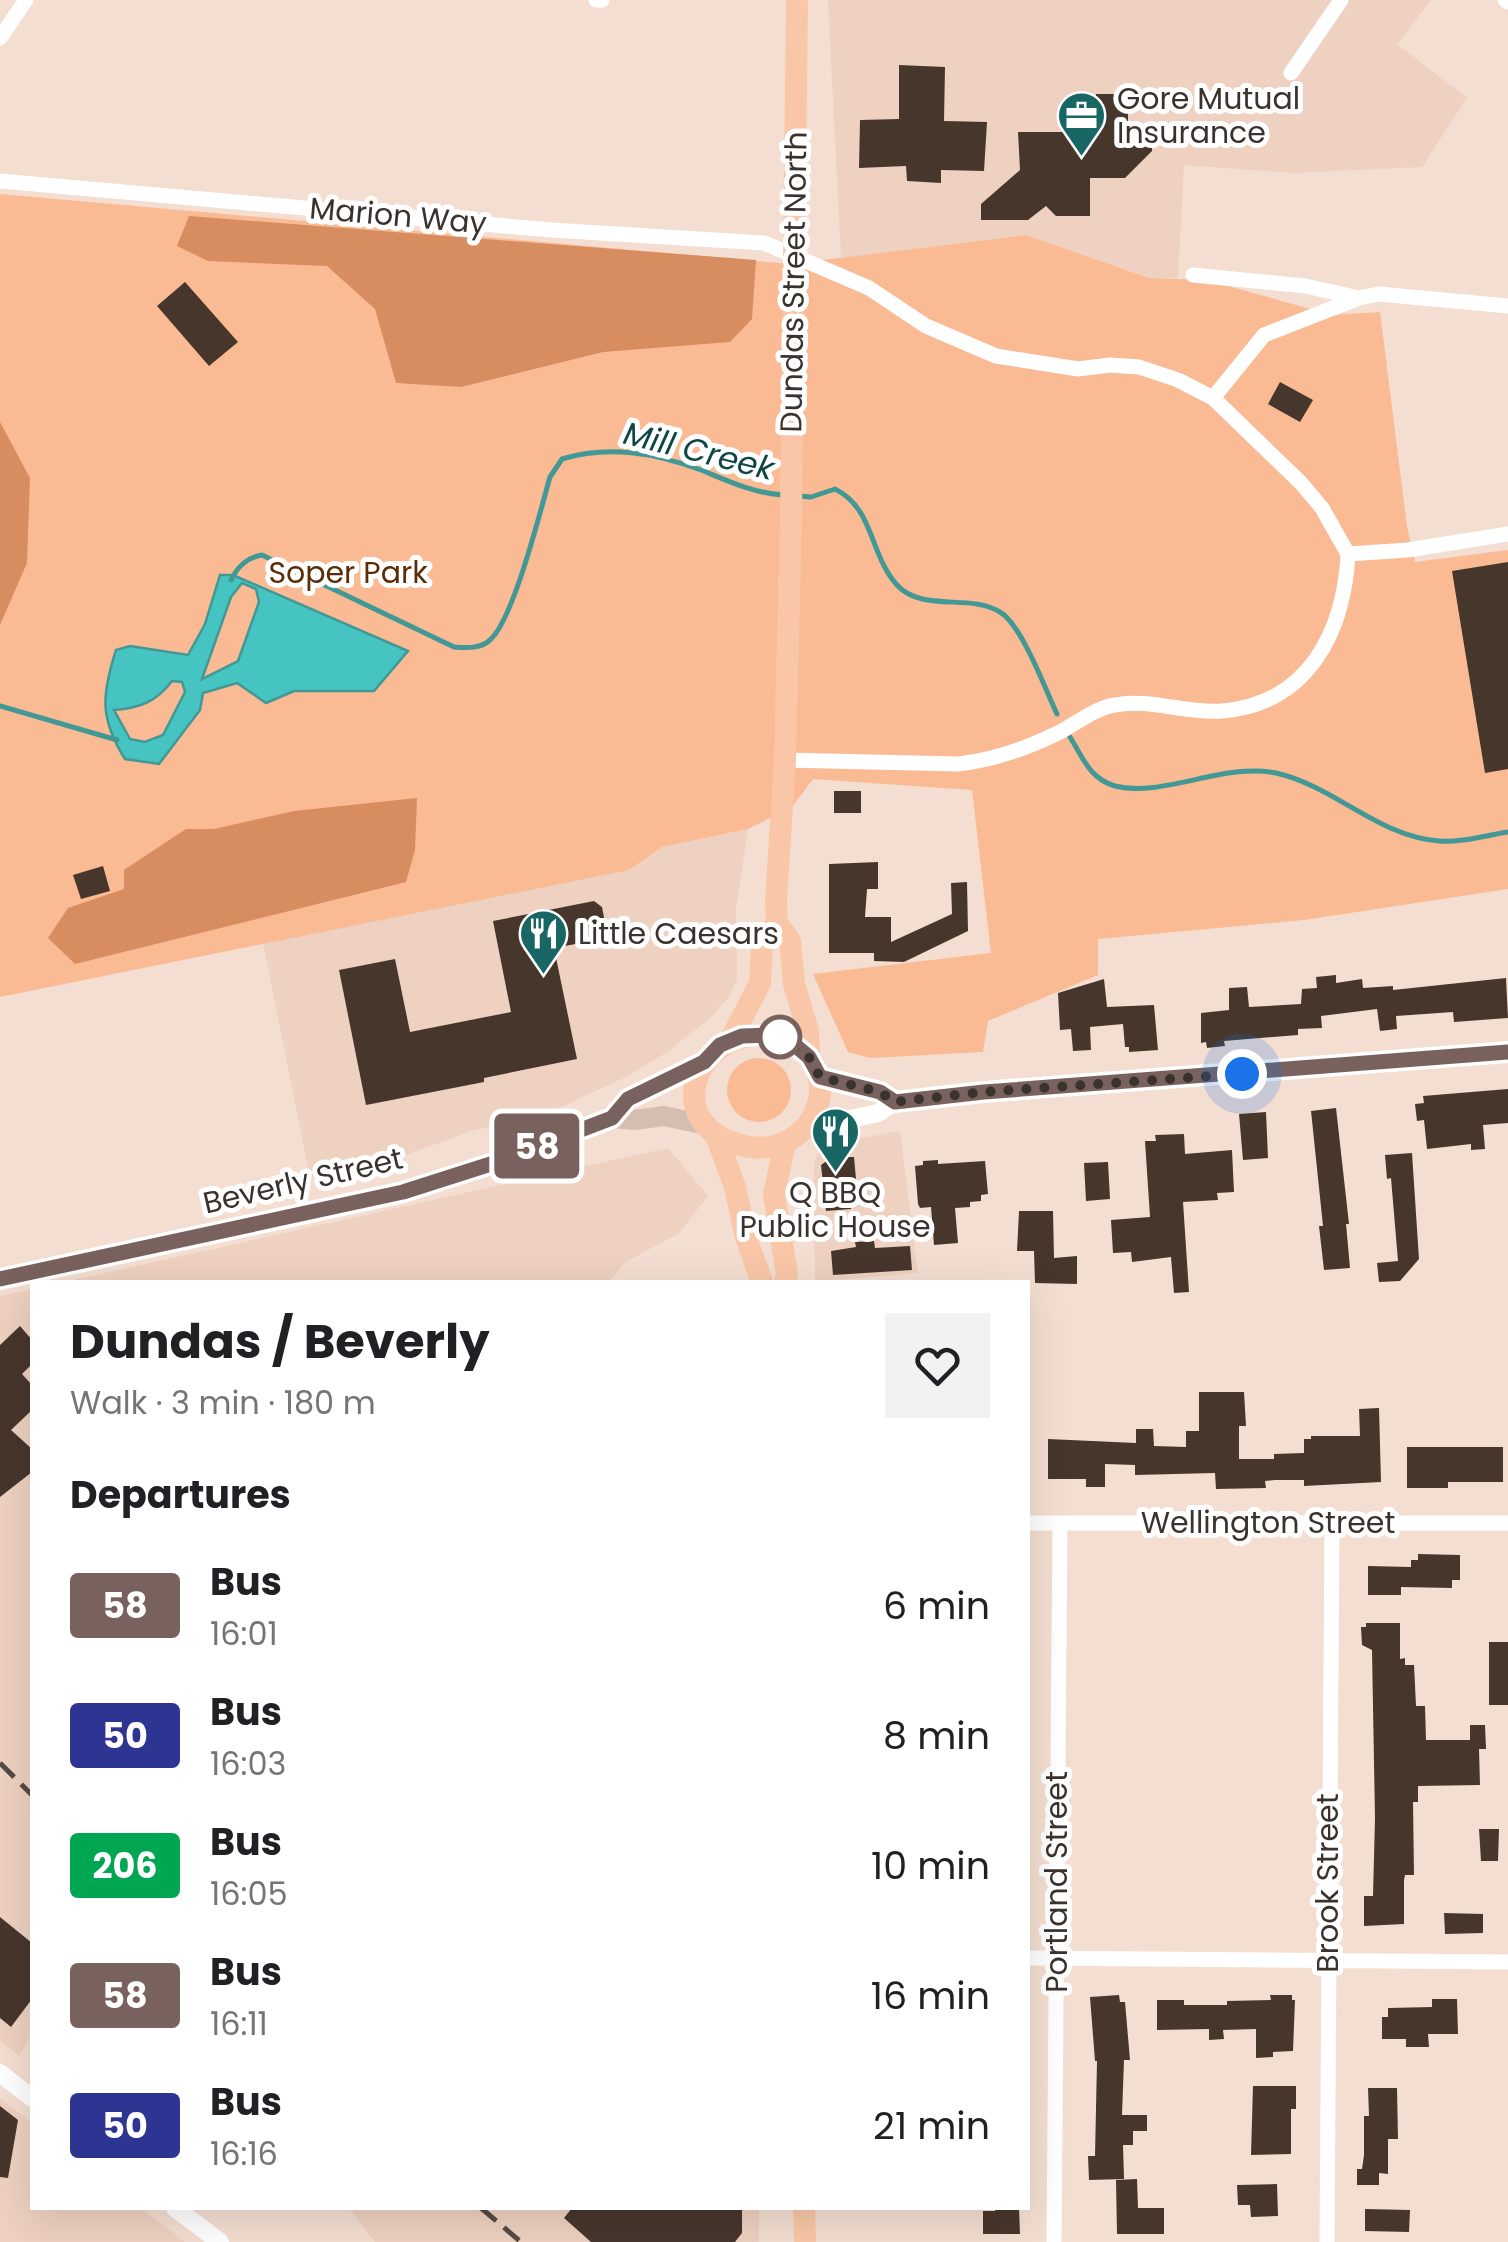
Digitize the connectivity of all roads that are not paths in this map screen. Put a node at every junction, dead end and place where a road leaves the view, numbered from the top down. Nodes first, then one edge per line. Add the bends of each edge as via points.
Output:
1 (26, 0) edge
2 (797, 0) edge
3 (1341, 0) edge
4 (0, 38) edge
5 (1291, 73) dead end
6 (0, 181) edge
7 (794, 257) junction
8 (1193, 276) dead end
9 (1359, 298) junction
10 (1508, 306) edge
11 (1213, 398) junction
12 (1508, 534) edge
13 (1348, 554) junction
14 (785, 760) junction
15 (777, 923) junction
16 (731, 1040) junction
17 (1508, 1052) edge
18 (704, 1062) junction
19 (814, 1067) junction
20 (895, 1102) junction
21 (612, 1118) junction
22 (711, 1128) junction
23 (795, 1135) junction
24 (0, 1279) edge
25 (761, 1280) edge
26 (786, 1280) edge
27 (1508, 1522) edge
28 (1030, 1523) edge
29 (1060, 1523) junction
30 (1332, 1524) junction
31 (1030, 1958) edge
32 (1056, 1958) junction
33 (1328, 1959) junction
34 (1508, 1962) edge
35 (0, 2073) edge
36 (30, 2096) edge
37 (178, 2210) edge
38 (804, 2210) edge
39 (220, 2242) edge
40 (805, 2242) edge
41 (1054, 2242) edge
42 (1327, 2242) edge

1 - 4 street
2 - 7 main road, Dundas Street North
3 - 5 street
6 - 7 street, Marion Way via 764,243
7 - 11 street, Marion Way via 869,288 926,326 996,356 1078,369 1139,367
7 - 14 main road, Dundas Street North
8 - 9 street
9 - 10 street via 1378,294
9 - 11 street via 1264,335
11 - 13 street, Marion Way via 1301,483
12 - 13 street
13 - 14 street via 1342,608 1324,648 1302,676 1264,700 1223,711 1113,705 983,761
14 - 15 main road, Dundas Street North
15 - 16 main road, Dundas Street North via 762,942 760,983
15 - 19 main road, Dundas Street North via 790,941
16 - 18 main road
16 - 19 main road via 780,1037
17 - 20 street
18 - 21 main road, Beverly Street via 628,1099
18 - 22 main road via 694,1094
19 - 20 street
19 - 23 main road via 818,1109
20 - 23 street via 878,1113
21 - 22 main road, Beverly Street via 664,1116
21 - 24 main road, Beverly Street via 403,1192
22 - 23 main road via 748,1147
22 - 25 main road via 736,1187
23 - 26 main road via 774,1195
27 - 30 street, Wellington Street
28 - 29 street, Wellington Street
29 - 30 street, Wellington Street
29 - 32 street, Portland Street
30 - 33 street, Brook Street
31 - 32 street
32 - 33 street
32 - 41 street, Portland Street
33 - 34 street
33 - 42 street, Brook Street
35 - 36 street
37 - 39 street
38 - 40 main road

